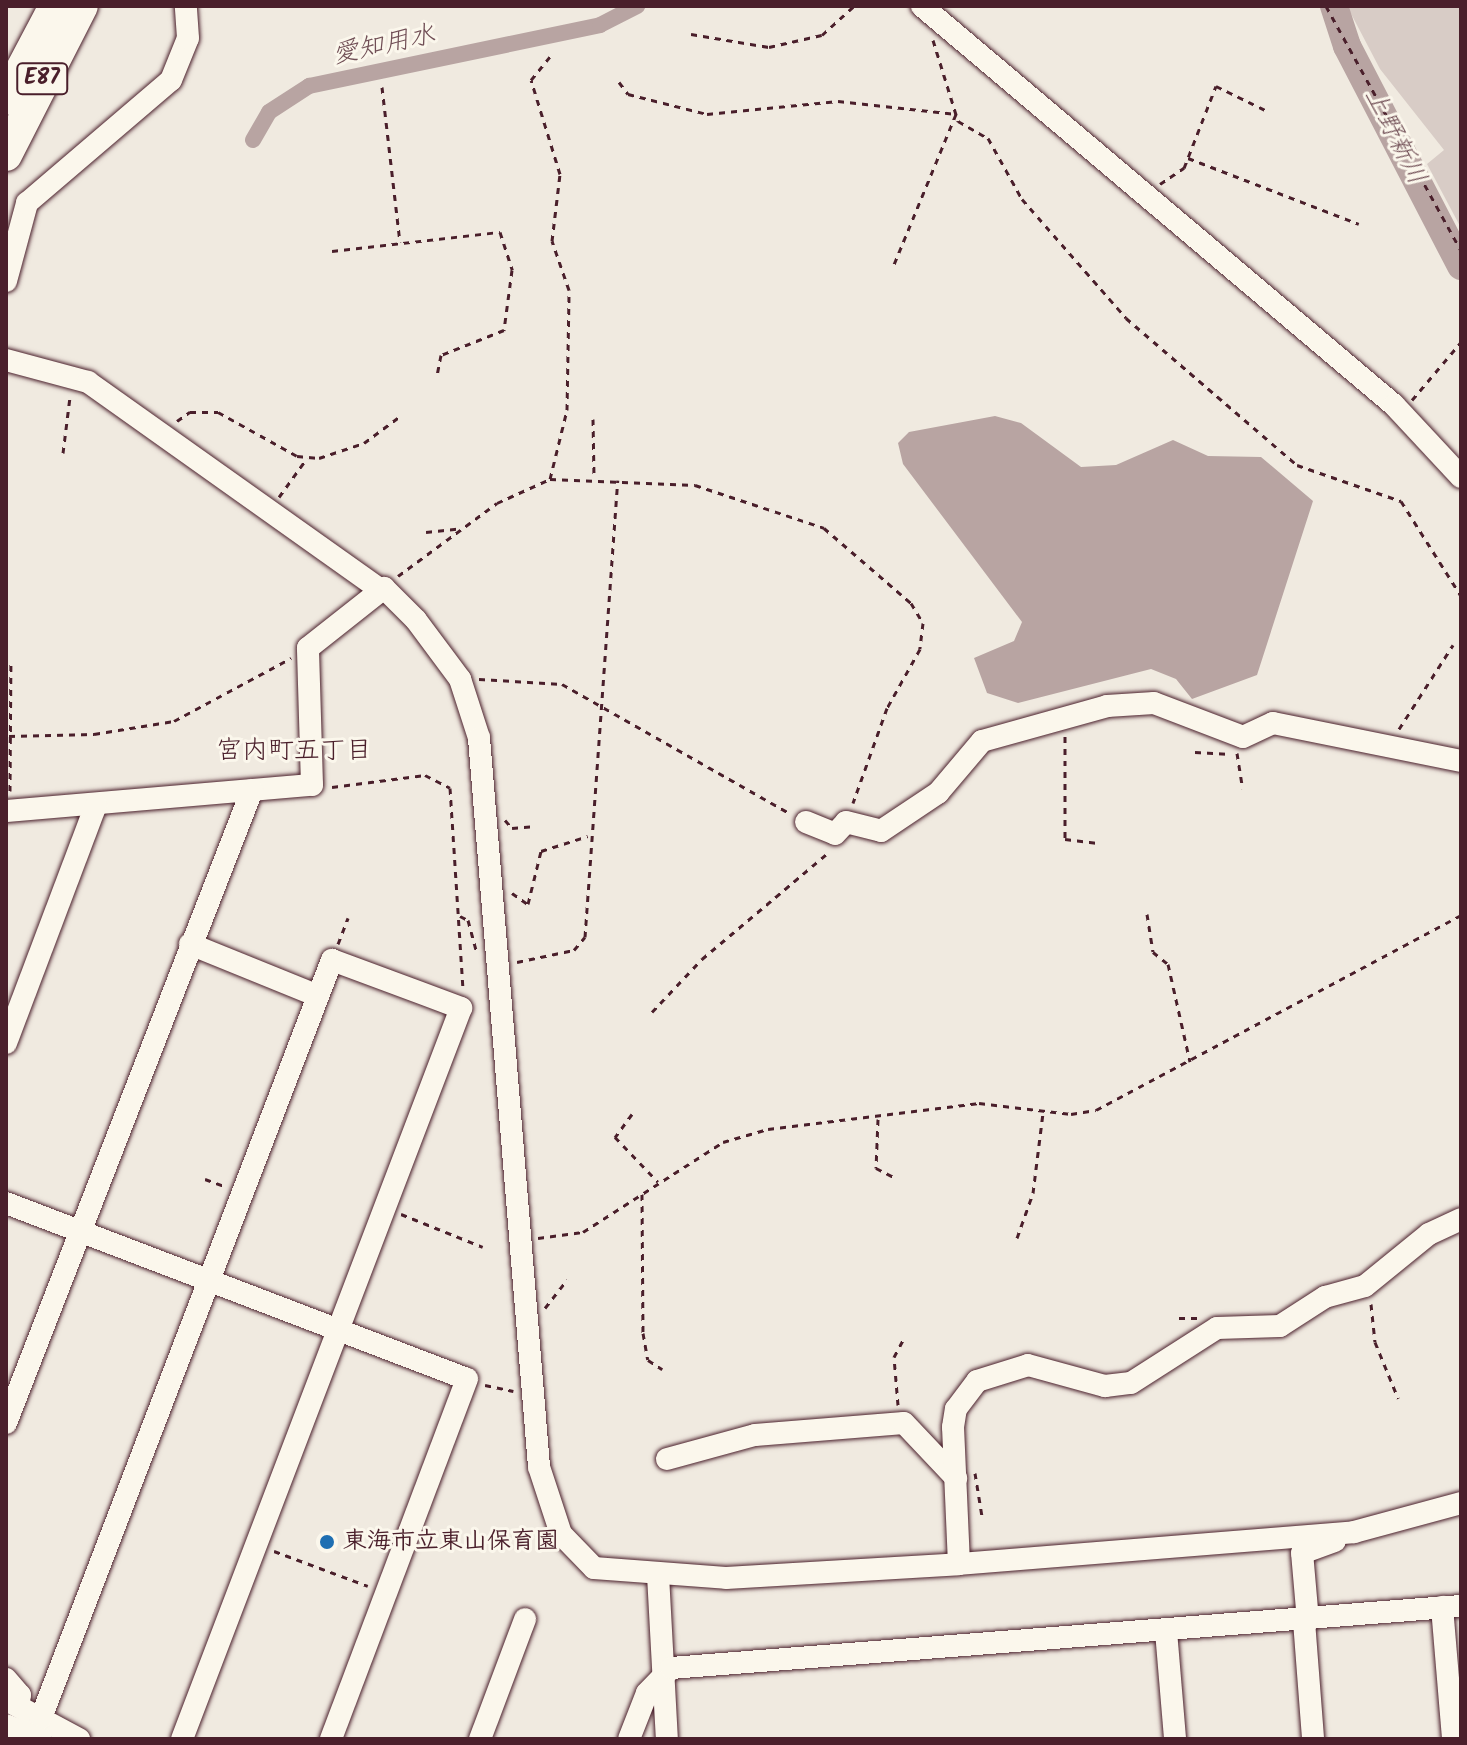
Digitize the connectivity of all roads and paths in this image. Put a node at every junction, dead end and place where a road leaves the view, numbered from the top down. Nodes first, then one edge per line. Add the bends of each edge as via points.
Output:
1 (55, 6) edge
2 (82, 6) edge
3 (186, 6) edge
4 (854, 6) edge
5 (1326, 6) edge
6 (927, 11) edge
7 (691, 34) dead end
8 (551, 55) dead end
9 (619, 82) dead end
10 (382, 87) dead end
11 (6, 99) edge
12 (1265, 110) dead end
13 (956, 114) junction
14 (6, 155) edge
15 (1188, 158) junction
16 (1145, 193) junction
17 (1359, 224) dead end
18 (400, 243) junction
19 (332, 251) dead end
20 (1461, 251) edge
21 (893, 267) dead end
22 (6, 281) edge
23 (1461, 342) edge
24 (6, 360) edge
25 (437, 376) dead end
26 (75, 378) junction
27 (1401, 413) junction
28 (399, 417) dead end
29 (593, 419) dead end
30 (163, 433) junction
31 (63, 453) dead end
32 (307, 458) junction
33 (1461, 477) edge
34 (550, 479) junction
35 (594, 479) junction
36 (618, 480) junction
37 (266, 507) junction
38 (459, 530) junction
39 (426, 532) dead end
40 (382, 589) junction
41 (1461, 596) edge
42 (1453, 645) dead end
43 (308, 648) junction
44 (11, 660) dead end
45 (460, 679) junction
46 (604, 705) junction
47 (1072, 716) junction
48 (9, 736) junction
49 (1391, 745) junction
50 (1240, 746) junction
51 (1195, 752) dead end
52 (1461, 761) edge
53 (312, 785) junction
54 (1243, 789) dead end
55 (252, 790) junction
56 (96, 805) junction
57 (8, 811) edge
58 (806, 822) joint
59 (841, 828) junction
60 (588, 836) junction
61 (1098, 843) dead end
62 (510, 887) dead end
63 (1147, 914) dead end
64 (1461, 915) edge
65 (348, 918) dead end
66 (190, 944) junction
67 (332, 960) junction
68 (497, 965) junction
69 (318, 996) junction
70 (461, 1008) junction
71 (652, 1012) dead end
72 (6, 1043) edge
73 (1190, 1062) junction
74 (1044, 1112) junction
75 (632, 1114) dead end
76 (878, 1119) junction
77 (894, 1177) dead end
78 (658, 1183) junction
79 (642, 1194) junction
80 (6, 1203) edge
81 (386, 1208) junction
82 (1461, 1219) edge
83 (83, 1234) junction
84 (1017, 1238) dead end
85 (521, 1240) junction
86 (483, 1247) dead end
87 (214, 1282) junction
88 (1365, 1286) junction
89 (339, 1333) junction
90 (903, 1340) dead end
91 (662, 1369) dead end
92 (467, 1379) junction
93 (533, 1391) junction
94 (1398, 1398) dead end
95 (6, 1423) edge
96 (904, 1423) junction
97 (667, 1459) dead end
98 (956, 1478) junction
99 (1461, 1503) edge
100 (1344, 1533) junction
101 (255, 1544) junction
102 (959, 1564) junction
103 (658, 1575) junction
104 (384, 1592) junction
105 (1452, 1606) edge
106 (525, 1619) dead end
107 (1306, 1621) junction
108 (1166, 1631) junction
109 (663, 1675) junction
110 (6, 1679) edge
111 (12, 1703) edge
112 (6, 1725) edge
113 (41, 1728) edge
114 (79, 1739) edge
115 (182, 1739) edge
116 (331, 1739) edge
117 (480, 1739) edge
118 (629, 1739) edge
119 (667, 1739) edge
120 (1175, 1739) edge
121 (1313, 1739) edge
122 (1453, 1739) edge

1 - 11 highway, E87
2 - 14 highway, E87
3 - 22 street via 188,38 171,80 27,203
4 - 7 path via 822,35 769,47
5 - 20 path
6 - 13 path
6 - 16 street
8 - 34 path via 531,80 560,174 552,241 569,290 567,410
9 - 13 path via 628,94 707,114 838,101
10 - 18 path
12 - 15 path via 1216,86
13 - 21 path
13 - 41 path via 988,138 1022,199 1140,333 1297,465 1401,501
15 - 16 path via 1178,176
15 - 17 path
16 - 27 street
18 - 19 path
18 - 25 path via 500,232 512,270 504,330 441,355
23 - 27 path
24 - 26 street
26 - 30 street
26 - 31 path
27 - 33 street
28 - 32 path via 346,452
29 - 35 path
30 - 32 path via 190,412 218,412
30 - 37 street
32 - 37 path
34 - 35 path
34 - 38 path
35 - 36 path
36 - 46 path
36 - 59 path via 695,485 811,522 919,615 920,649 887,708
37 - 40 street
38 - 39 path
38 - 40 path
40 - 43 street
40 - 45 street
42 - 49 path
43 - 48 path via 174,721 94,734
43 - 53 street
44 - 48 path
45 - 46 path via 545,678
45 - 68 street via 479,738
46 - 58 path
46 - 60 path
47 - 50 street via 1154,703
47 - 59 street via 982,741 948,785 881,831
47 - 61 path via 1064,741 1062,827 1068,844
48 - 57 path
49 - 50 street via 1273,723
49 - 52 street
50 - 51 path
50 - 54 path
53 - 55 street
53 - 70 path via 425,775 450,788
55 - 56 street
55 - 66 street
56 - 57 street
56 - 72 street
58 - 59 street
59 - 71 path via 819,864 702,959
60 - 62 path via 541,851 528,904 517,902
60 - 68 path via 583,943
63 - 73 path via 1153,952 1168,964
64 - 73 path
65 - 67 path
66 - 69 street
66 - 83 street
67 - 69 street
67 - 70 street
68 - 85 street
69 - 87 street
70 - 81 street
73 - 74 path via 1096,1110
74 - 76 path via 979,1103
74 - 84 path via 1033,1193
75 - 78 path via 615,1137
76 - 77 path via 876,1168
76 - 78 path via 744,1135
78 - 79 path
79 - 85 path via 583,1232
79 - 91 path via 643,1333 648,1360
80 - 83 street
81 - 86 path
81 - 89 street
82 - 88 street via 1429,1234
83 - 87 street
83 - 95 street
85 - 93 street
87 - 89 street
87 - 113 street
88 - 94 path via 1375,1342
88 - 98 street via 1325,1297 1280,1326 1217,1328 1118,1387 1028,1365 990,1374 956,1409
89 - 92 street
89 - 101 street
90 - 96 path via 893,1372
92 - 93 path via 504,1391
92 - 104 street
93 - 103 street via 539,1467 561,1534 594,1568
96 - 97 street via 755,1435
96 - 98 street
98 - 102 street
99 - 100 street
100 - 102 street
100 - 107 street via 1302,1553
101 - 104 path
101 - 115 street
102 - 103 street
103 - 109 street
104 - 116 street
105 - 107 street
105 - 122 street
106 - 117 street
107 - 108 street
107 - 121 street
108 - 109 street via 700,1666
108 - 120 street
109 - 118 street
109 - 119 street
110 - 111 street via 20,1695
111 - 113 street
112 - 113 street
113 - 114 street

